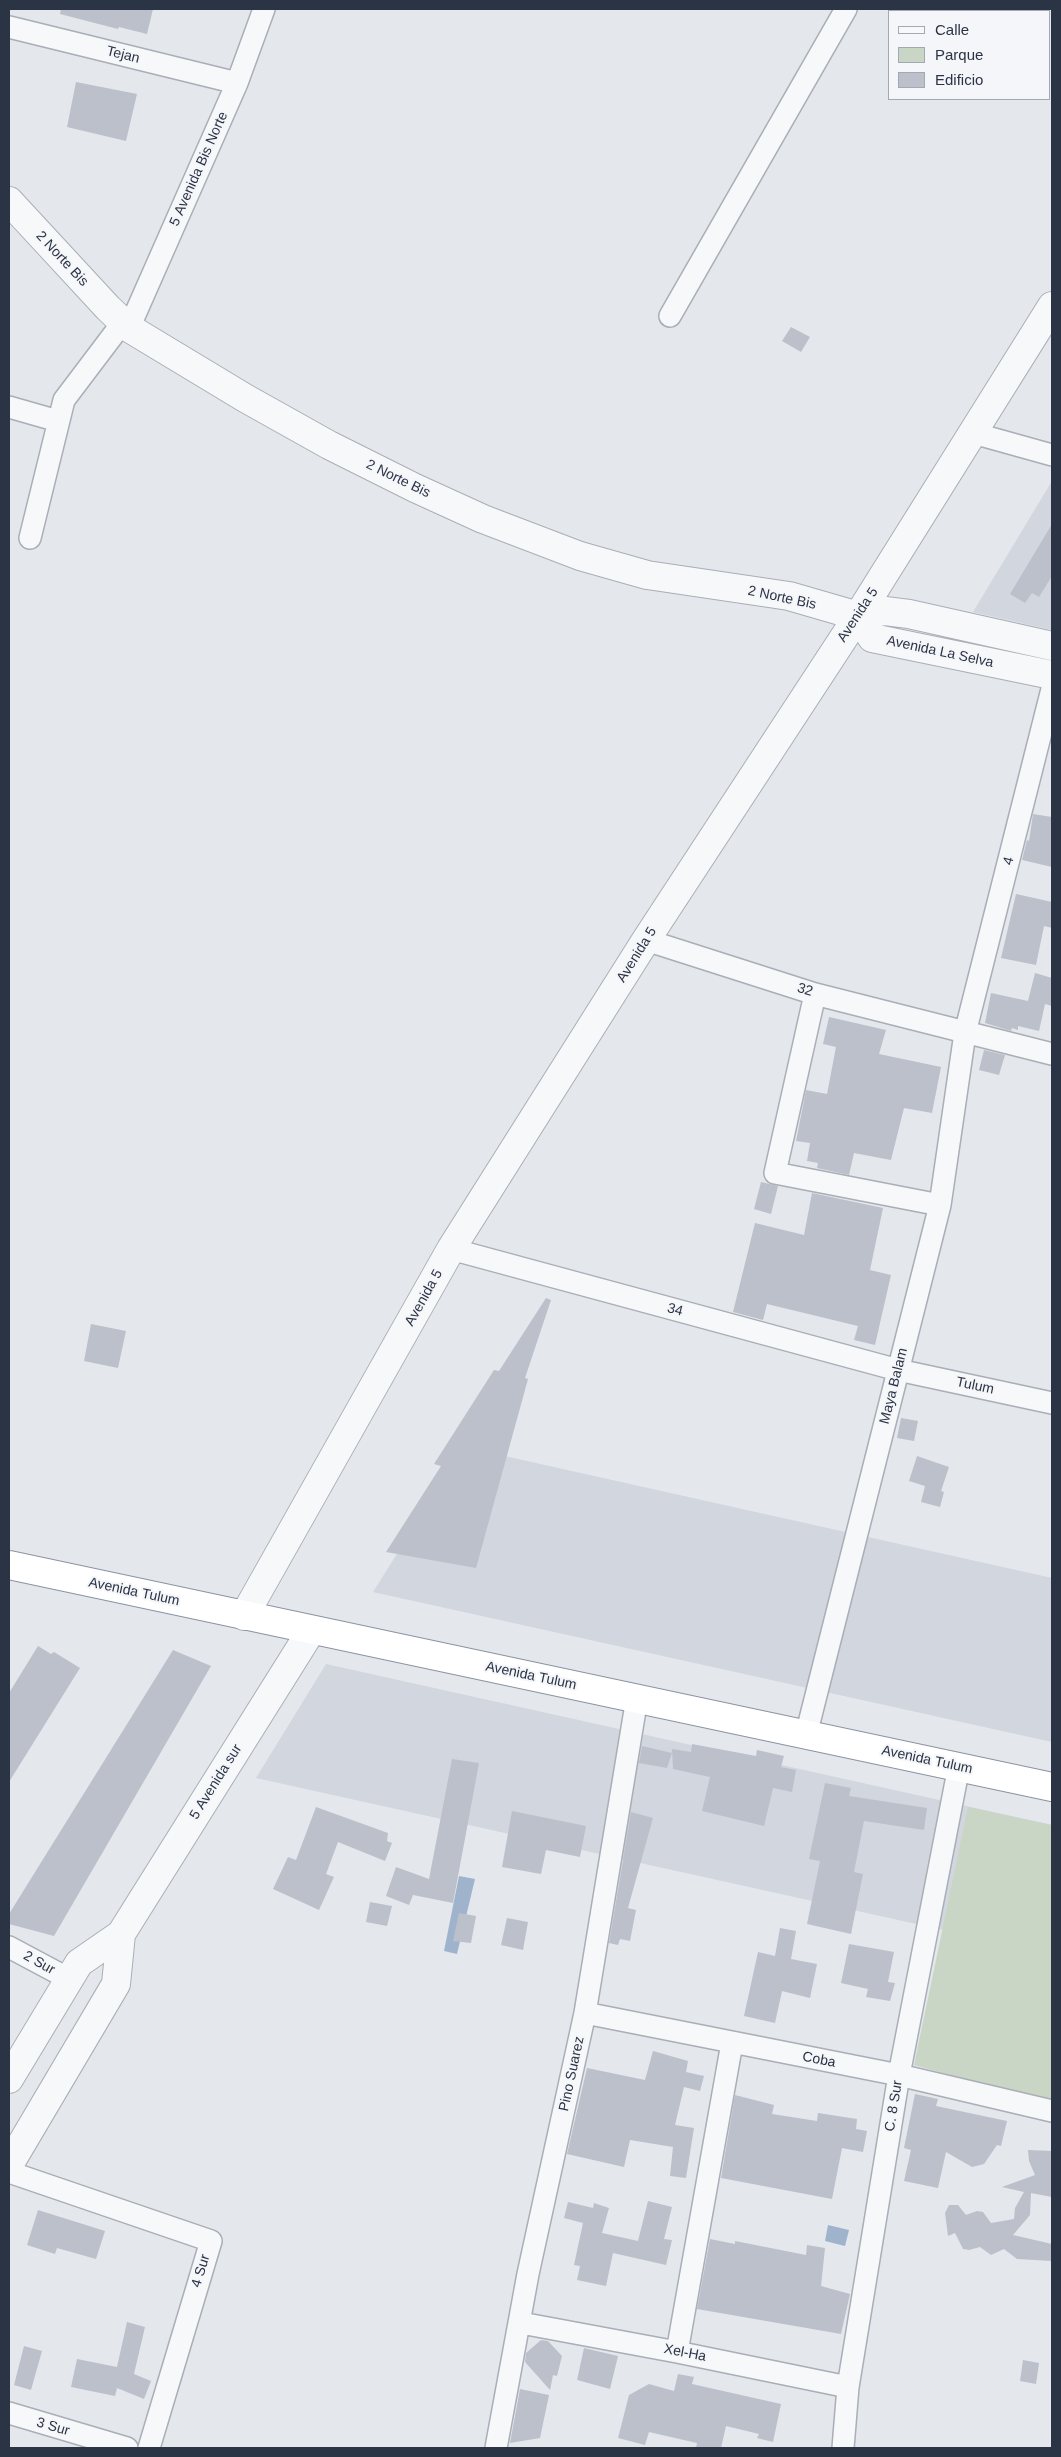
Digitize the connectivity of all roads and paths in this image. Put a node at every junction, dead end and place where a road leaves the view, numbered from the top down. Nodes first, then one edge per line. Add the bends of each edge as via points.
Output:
1 (264, 9) edge
2 (846, 9) edge
3 (9, 27) edge
4 (237, 82) junction
5 (9, 201) edge
6 (1052, 306) edge
7 (670, 316) dead end
8 (126, 325) junction
9 (9, 407) edge
10 (58, 421) junction
11 (972, 433) junction
12 (1052, 454) edge
13 (30, 538) dead end
14 (858, 616) junction
15 (1052, 646) edge
16 (1052, 675) edge
17 (1052, 690) edge
18 (646, 940) junction
19 (815, 994) junction
20 (965, 1033) junction
21 (1052, 1054) edge
22 (940, 1205) junction
23 (451, 1250) junction
24 (898, 1370) junction
25 (1052, 1403) edge
26 (9, 1565) edge
27 (244, 1616) junction
28 (311, 1631) junction
29 (637, 1698) junction
30 (806, 1735) junction
31 (959, 1766) junction
32 (1052, 1787) edge
33 (121, 1934) junction
34 (9, 1947) edge
35 (69, 1979) junction
36 (585, 2013) junction
37 (732, 2043) junction
38 (899, 2075) junction
39 (9, 2079) edge
40 (1052, 2111) edge
41 (9, 2165) edge
42 (9, 2172) edge
43 (521, 2323) junction
44 (677, 2352) junction
45 (848, 2387) junction
46 (9, 2413) edge
47 (126, 2448) edge
48 (148, 2448) edge
49 (496, 2448) edge
50 (843, 2448) edge

1 - 4 street, 5 Avenida Bis Norte
2 - 7 street
3 - 4 street, Tejan
4 - 8 street, 5 Avenida Bis Norte
5 - 8 street, 2 Norte Bis
6 - 11 street, Avenida 5
8 - 10 street, 5 Avenida Bis Norte via 71,389
8 - 14 street, 2 Norte Bis via 329,445 484,519 580,556 647,574 789,596
9 - 10 street
10 - 13 street, 5 Avenida Bis Norte
11 - 12 street
11 - 14 street, Avenida 5
14 - 15 street via 886,611 909,614
14 - 16 street, Avenida La Selva via 872,638
14 - 18 street, Avenida 5
17 - 20 street, 4
18 - 19 street, 32
18 - 23 street, Avenida 5
19 - 20 street, 32
19 - 22 street via 775,1173
20 - 21 street, 32
20 - 22 street, Maya Balam
22 - 24 street, Maya Balam
23 - 24 street, 34
23 - 27 street, Avenida 5
24 - 25 street, Tulum
24 - 30 street, Maya Balam
26 - 27 highway, Avenida Tulum
27 - 28 highway, Avenida Tulum
28 - 29 highway, Avenida Tulum
28 - 33 street, 5 Avenida sur
29 - 30 highway, Avenida Tulum
29 - 36 street, Pino Suarez
30 - 31 highway, Avenida Tulum
31 - 32 highway, Avenida Tulum
31 - 38 street, C. 8 Sur
33 - 35 street via 79,1963
33 - 41 street via 116,1984
34 - 35 street, 2 Sur
35 - 39 street
36 - 37 street, Coba
36 - 43 street, Pino Suarez via 528,2274
37 - 38 street, Coba
37 - 44 street
38 - 40 street, Coba
38 - 45 street, C. 8 Sur
42 - 48 street, 4 Sur via 211,2240
43 - 44 street, Xel-Ha
43 - 49 street, Pino Suarez
44 - 45 street, Xel-Ha
45 - 50 street, C. 8 Sur
46 - 47 street, 3 Sur

